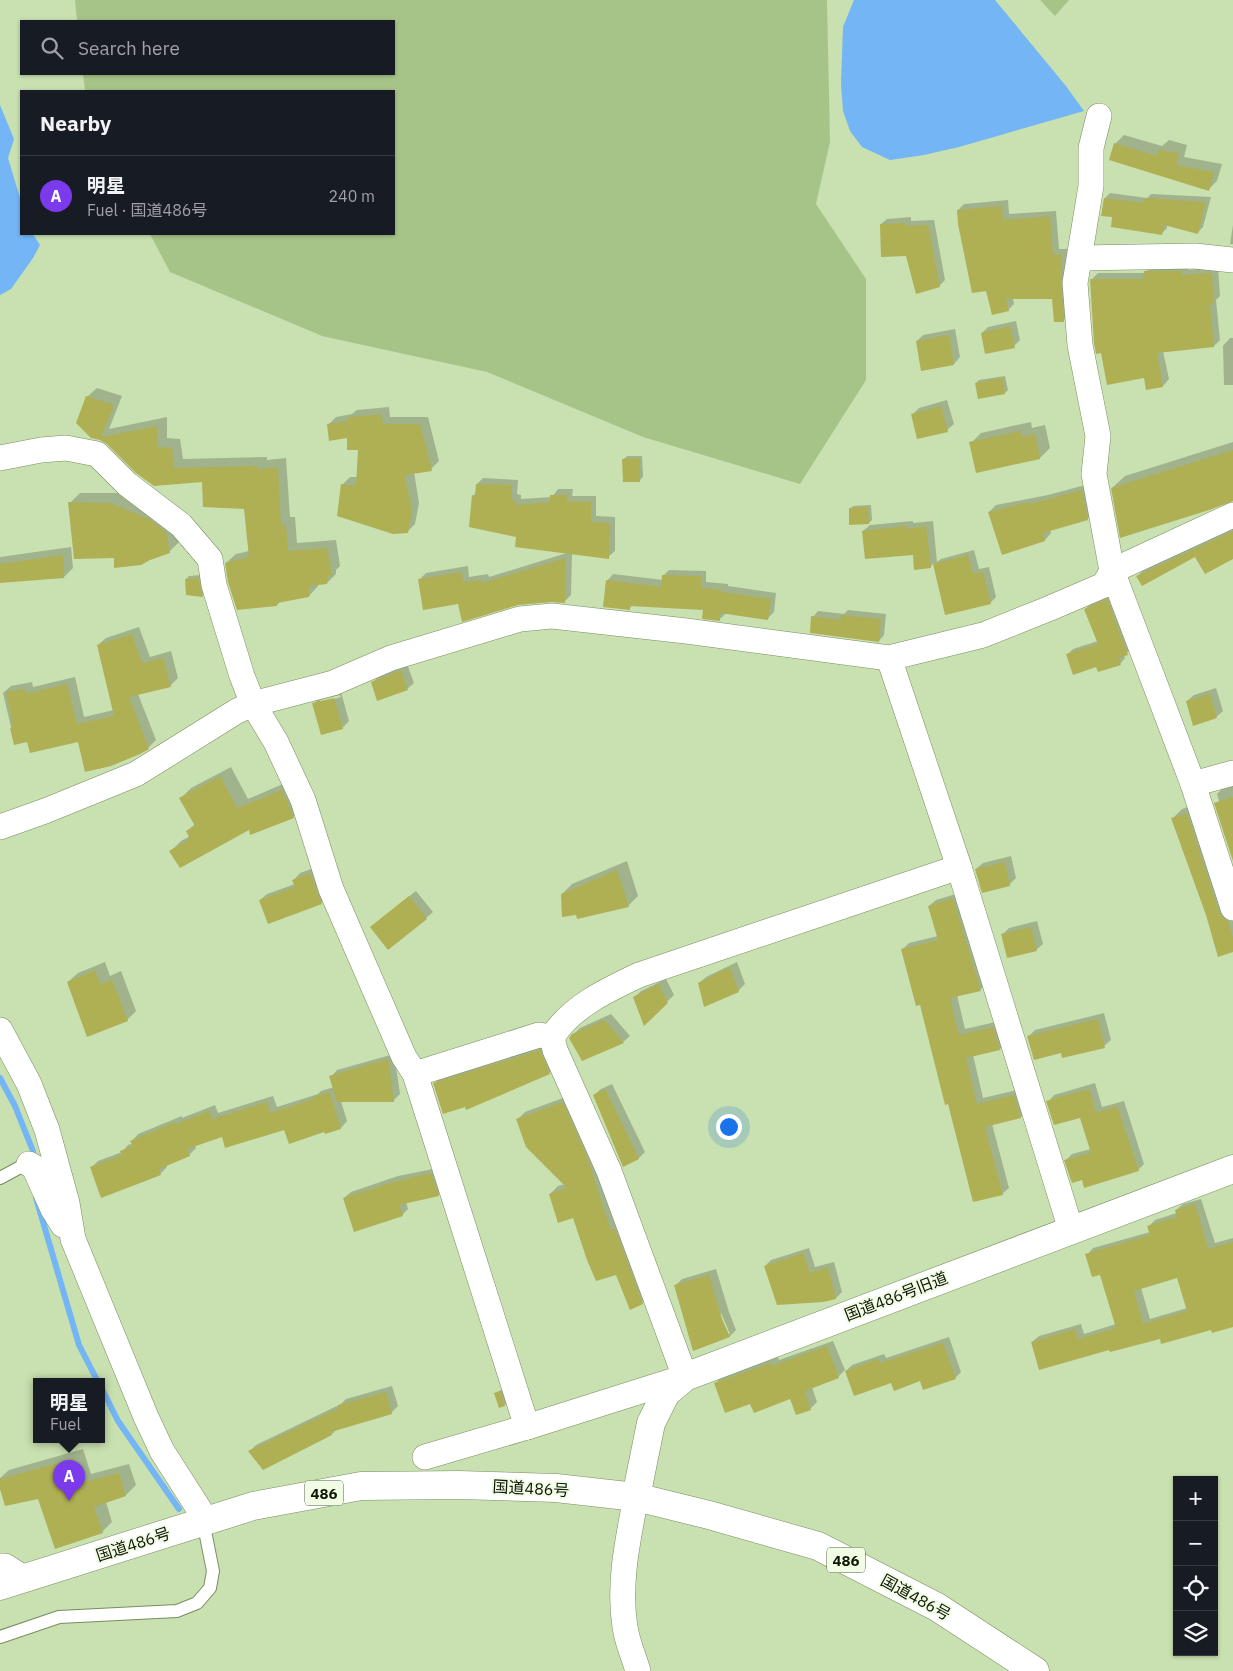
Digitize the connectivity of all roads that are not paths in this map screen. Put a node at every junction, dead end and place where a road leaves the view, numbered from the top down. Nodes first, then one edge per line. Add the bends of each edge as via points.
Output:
1 (1099, 116) dead end
2 (1080, 258) junction
3 (1233, 260) edge
4 (0, 458) edge
5 (1233, 514) edge
6 (1112, 572) junction
7 (889, 658) junction
8 (253, 704) junction
9 (1233, 773) edge
10 (1193, 784) junction
11 (0, 827) edge
12 (959, 867) junction
13 (1233, 908) edge
14 (0, 1030) edge
15 (552, 1037) junction
16 (415, 1074) junction
17 (31, 1165) joint
18 (1233, 1169) edge
19 (0, 1178) edge
20 (1071, 1230) junction
21 (73, 1239) junction
22 (684, 1377) junction
23 (527, 1426) junction
24 (425, 1457) dead end
25 (636, 1497) junction
26 (204, 1521) junction
27 (0, 1566) edge
28 (12, 1582) edge
29 (0, 1638) edge
30 (638, 1671) edge
31 (1034, 1671) edge

1 - 2 street via 1091,148 1091,186
2 - 3 street via 1195,256
2 - 6 street via 1074,283 1080,345 1098,436 1094,474
4 - 8 street via 66,448 97,454 127,484 181,525 210,559 214,585
5 - 6 street
6 - 7 street via 1104,585 983,635
6 - 10 street
7 - 8 street via 552,616 520,619 391,658 334,683
7 - 12 street
8 - 11 street via 136,774
8 - 16 street via 276,742 303,800 330,889 404,1057
9 - 10 street
10 - 13 street
12 - 15 street via 639,975 573,1012
12 - 20 street
14 - 21 street via 29,1084 47,1130 67,1203
15 - 16 street via 539,1036
15 - 22 street via 609,1171
16 - 23 street
17 - 19 lane
17 - 21 street via 53,1209
18 - 20 main road, 国道486号旧道
20 - 22 main road, 国道486号旧道
21 - 26 street via 146,1417
22 - 23 street
22 - 25 main road, 国道486号旧道 via 666,1393 651,1423
23 - 24 street
25 - 26 main road, 国道486号 / 486 via 556,1488 361,1486 253,1506
25 - 30 street via 622,1602 625,1628
25 - 31 main road, 国道486号 / 486 via 818,1546 937,1607
26 - 28 main road, 国道486号 / 486
26 - 29 lane via 213,1571 210,1588 197,1602 177,1611 59,1617
27 - 28 street via 5,1566

